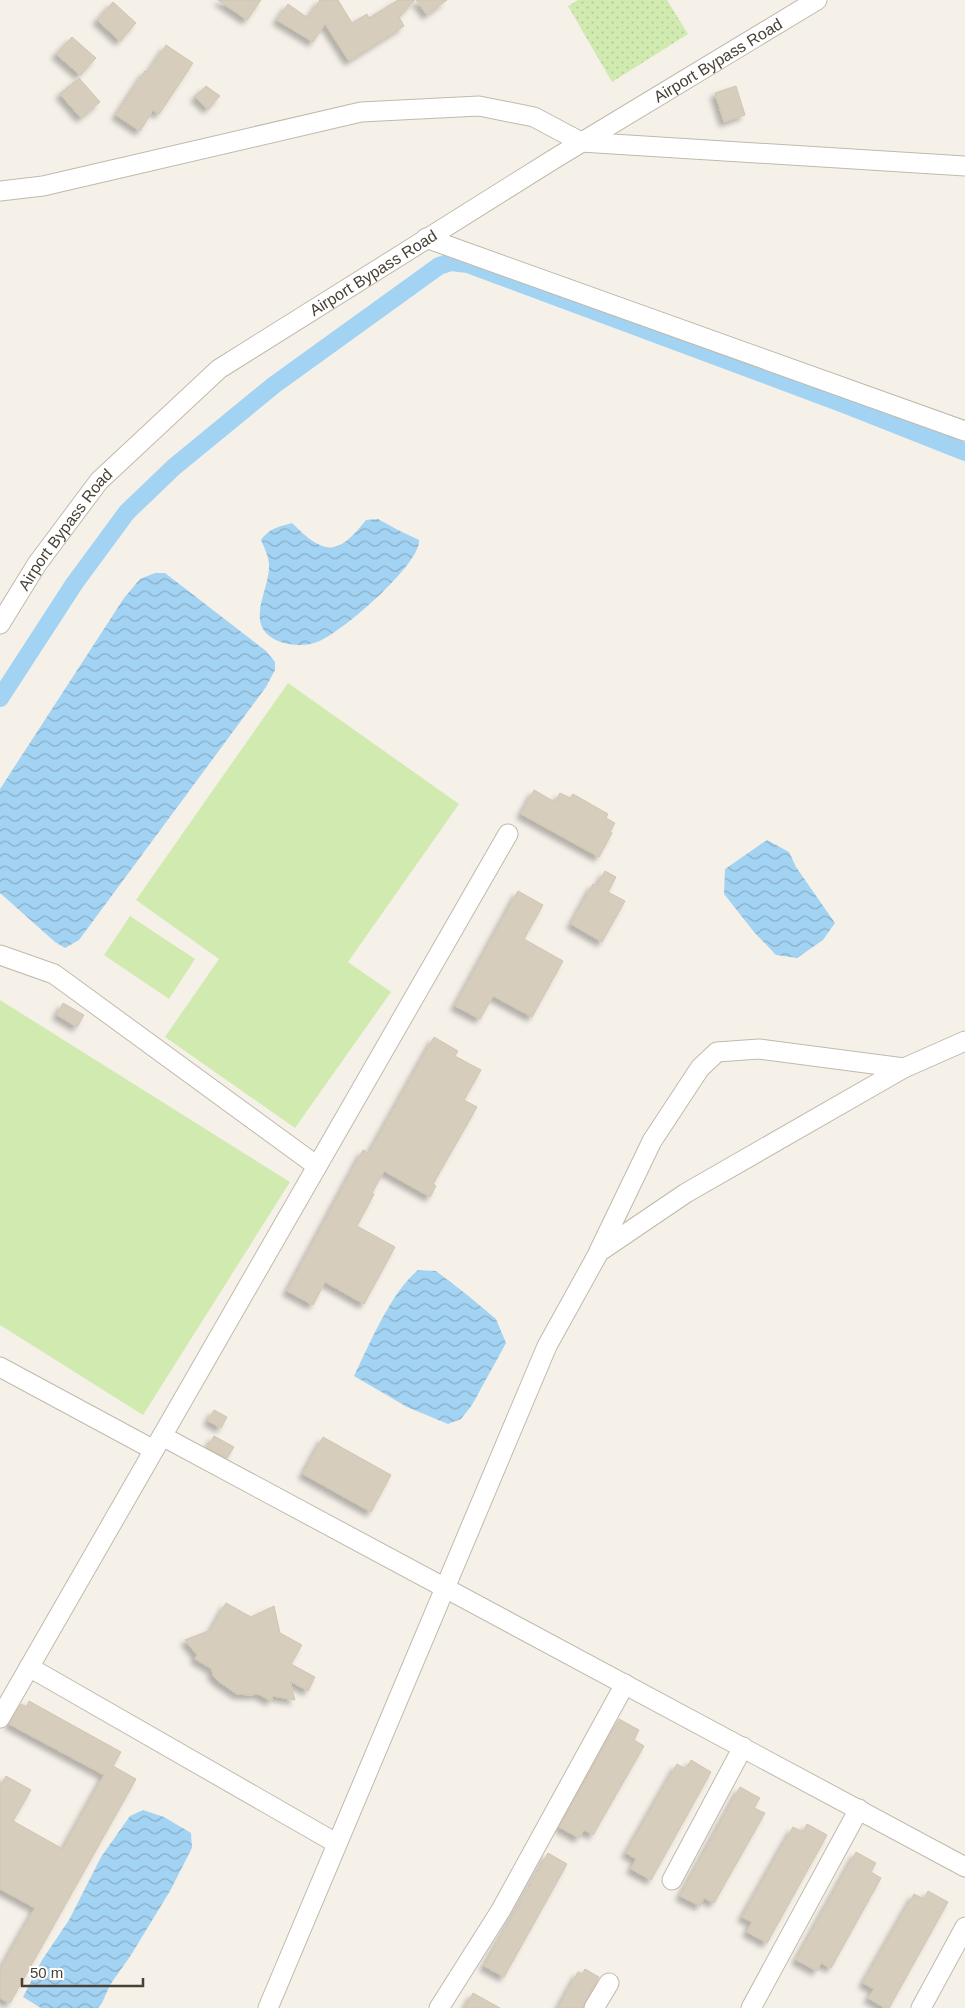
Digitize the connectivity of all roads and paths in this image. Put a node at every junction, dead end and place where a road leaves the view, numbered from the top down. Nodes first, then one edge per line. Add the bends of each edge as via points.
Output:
1 (817, 0) edge
2 (581, 142) junction
3 (965, 166) edge
4 (0, 191) edge
5 (426, 238) junction
6 (965, 431) edge
7 (0, 624) edge
8 (508, 834) dead end
9 (0, 955) edge
10 (965, 1041) edge
11 (904, 1068) junction
12 (317, 1166) junction
13 (599, 1252) junction
14 (0, 1367) edge
15 (158, 1443) junction
16 (446, 1587) junction
17 (29, 1667) junction
18 (625, 1684) junction
19 (0, 1718) edge
20 (743, 1747) junction
21 (859, 1809) junction
22 (336, 1843) junction
23 (965, 1867) edge
24 (672, 1880) dead end
25 (965, 1927) edge
26 (608, 1983) dead end
27 (268, 2008) edge
28 (439, 2008) edge
29 (594, 2008) edge
30 (751, 2008) edge
31 (921, 2008) edge

1 - 2 street, Airport Bypass Road
2 - 3 street
2 - 4 street via 534,117 479,106 361,112 43,186
2 - 5 street, Airport Bypass Road
5 - 6 street
5 - 7 street, Airport Bypass Road via 219,369 99,481 36,564
8 - 12 street
9 - 12 street via 54,974
10 - 11 street
11 - 13 street via 686,1193
11 - 13 street via 759,1048 718,1052 700,1068 652,1141
12 - 15 street
13 - 16 street via 547,1346
14 - 15 street
15 - 16 street
15 - 17 street
16 - 18 street
16 - 22 street
17 - 19 street
17 - 22 street
18 - 20 street
18 - 28 street via 501,1910
20 - 21 street
20 - 24 street
21 - 23 street
21 - 30 street
22 - 27 street
25 - 31 street
26 - 29 street

